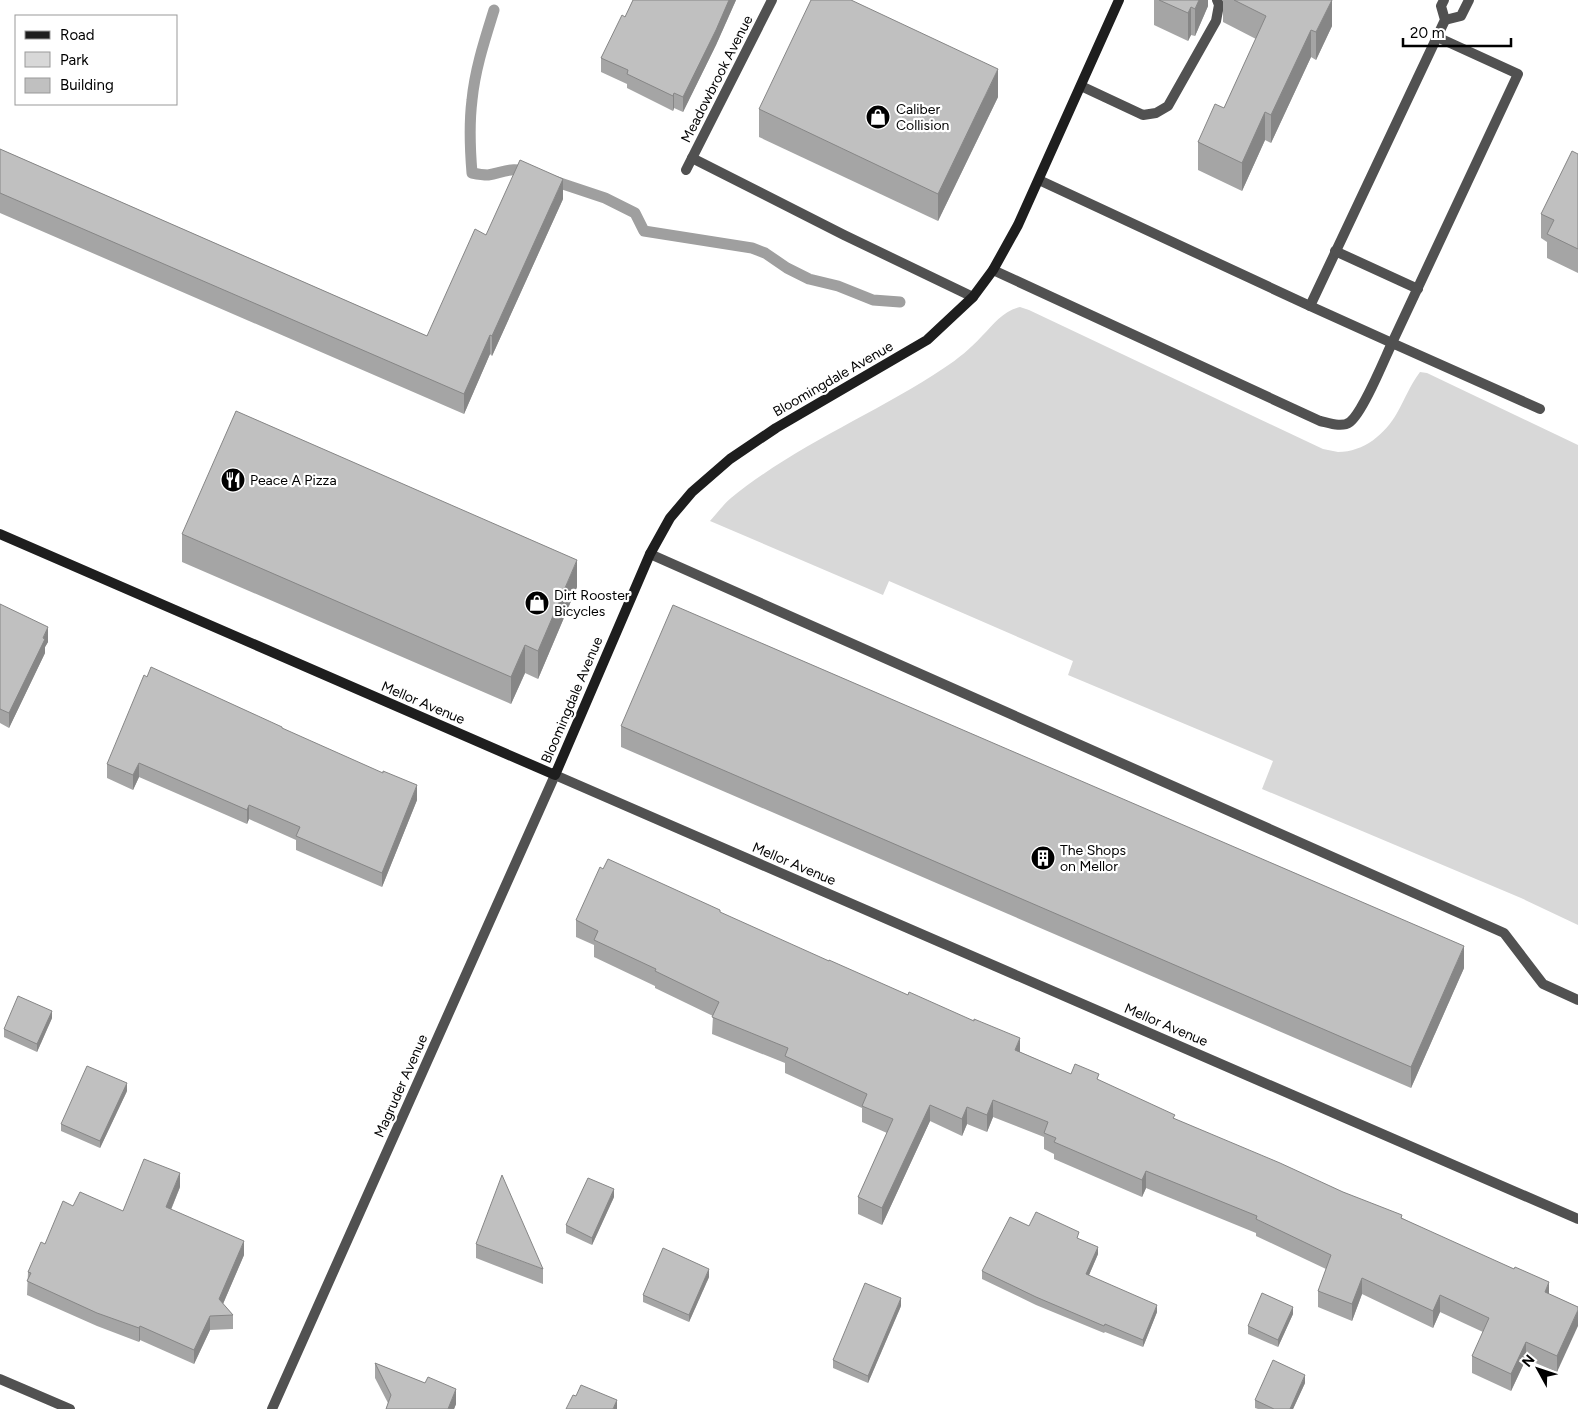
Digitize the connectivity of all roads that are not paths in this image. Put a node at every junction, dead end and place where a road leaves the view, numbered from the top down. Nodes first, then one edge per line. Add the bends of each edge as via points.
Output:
1 (772, 0) edge
2 (1119, 0) edge
3 (1217, 0) edge
4 (1444, 0) edge
5 (1469, 0) edge
6 (1445, 20) junction
7 (1437, 38) junction
8 (1081, 86) junction
9 (692, 158) junction
10 (686, 170) dead end
11 (1039, 180) junction
12 (1335, 251) junction
13 (994, 270) junction
14 (1418, 289) junction
15 (973, 297) junction
16 (1310, 306) junction
17 (1392, 343) junction
18 (1540, 410) dead end
19 (0, 534) edge
20 (650, 554) junction
21 (555, 775) junction
22 (1578, 1000) edge
23 (1578, 1219) edge
24 (0, 1379) edge
25 (70, 1409) edge
26 (272, 1409) edge

1 - 9 street, Meadowbrook Avenue
2 - 8 street, Bloomingdale Avenue
3 - 8 street via 1216,21 1168,106 1156,113 1143,115
4 - 6 street via 1441,6
5 - 6 street via 1461,16
6 - 7 street
7 - 12 street
7 - 14 street via 1518,74
8 - 11 street, Bloomingdale Avenue
9 - 10 street, Meadowbrook Avenue
9 - 15 street via 844,236
11 - 13 street, Bloomingdale Avenue
11 - 16 street
12 - 14 street
12 - 16 street
13 - 15 street, Bloomingdale Avenue
13 - 17 street via 1320,421 1336,425 1349,423 1359,412
14 - 17 street
15 - 20 street, Bloomingdale Avenue via 928,340 776,428 730,459 692,492 670,518
16 - 17 street
17 - 18 street
19 - 21 street, Mellor Avenue
20 - 21 street, Bloomingdale Avenue
20 - 22 street via 1504,933 1543,984
21 - 23 street, Mellor Avenue
21 - 26 street, Magruder Avenue
24 - 25 street

